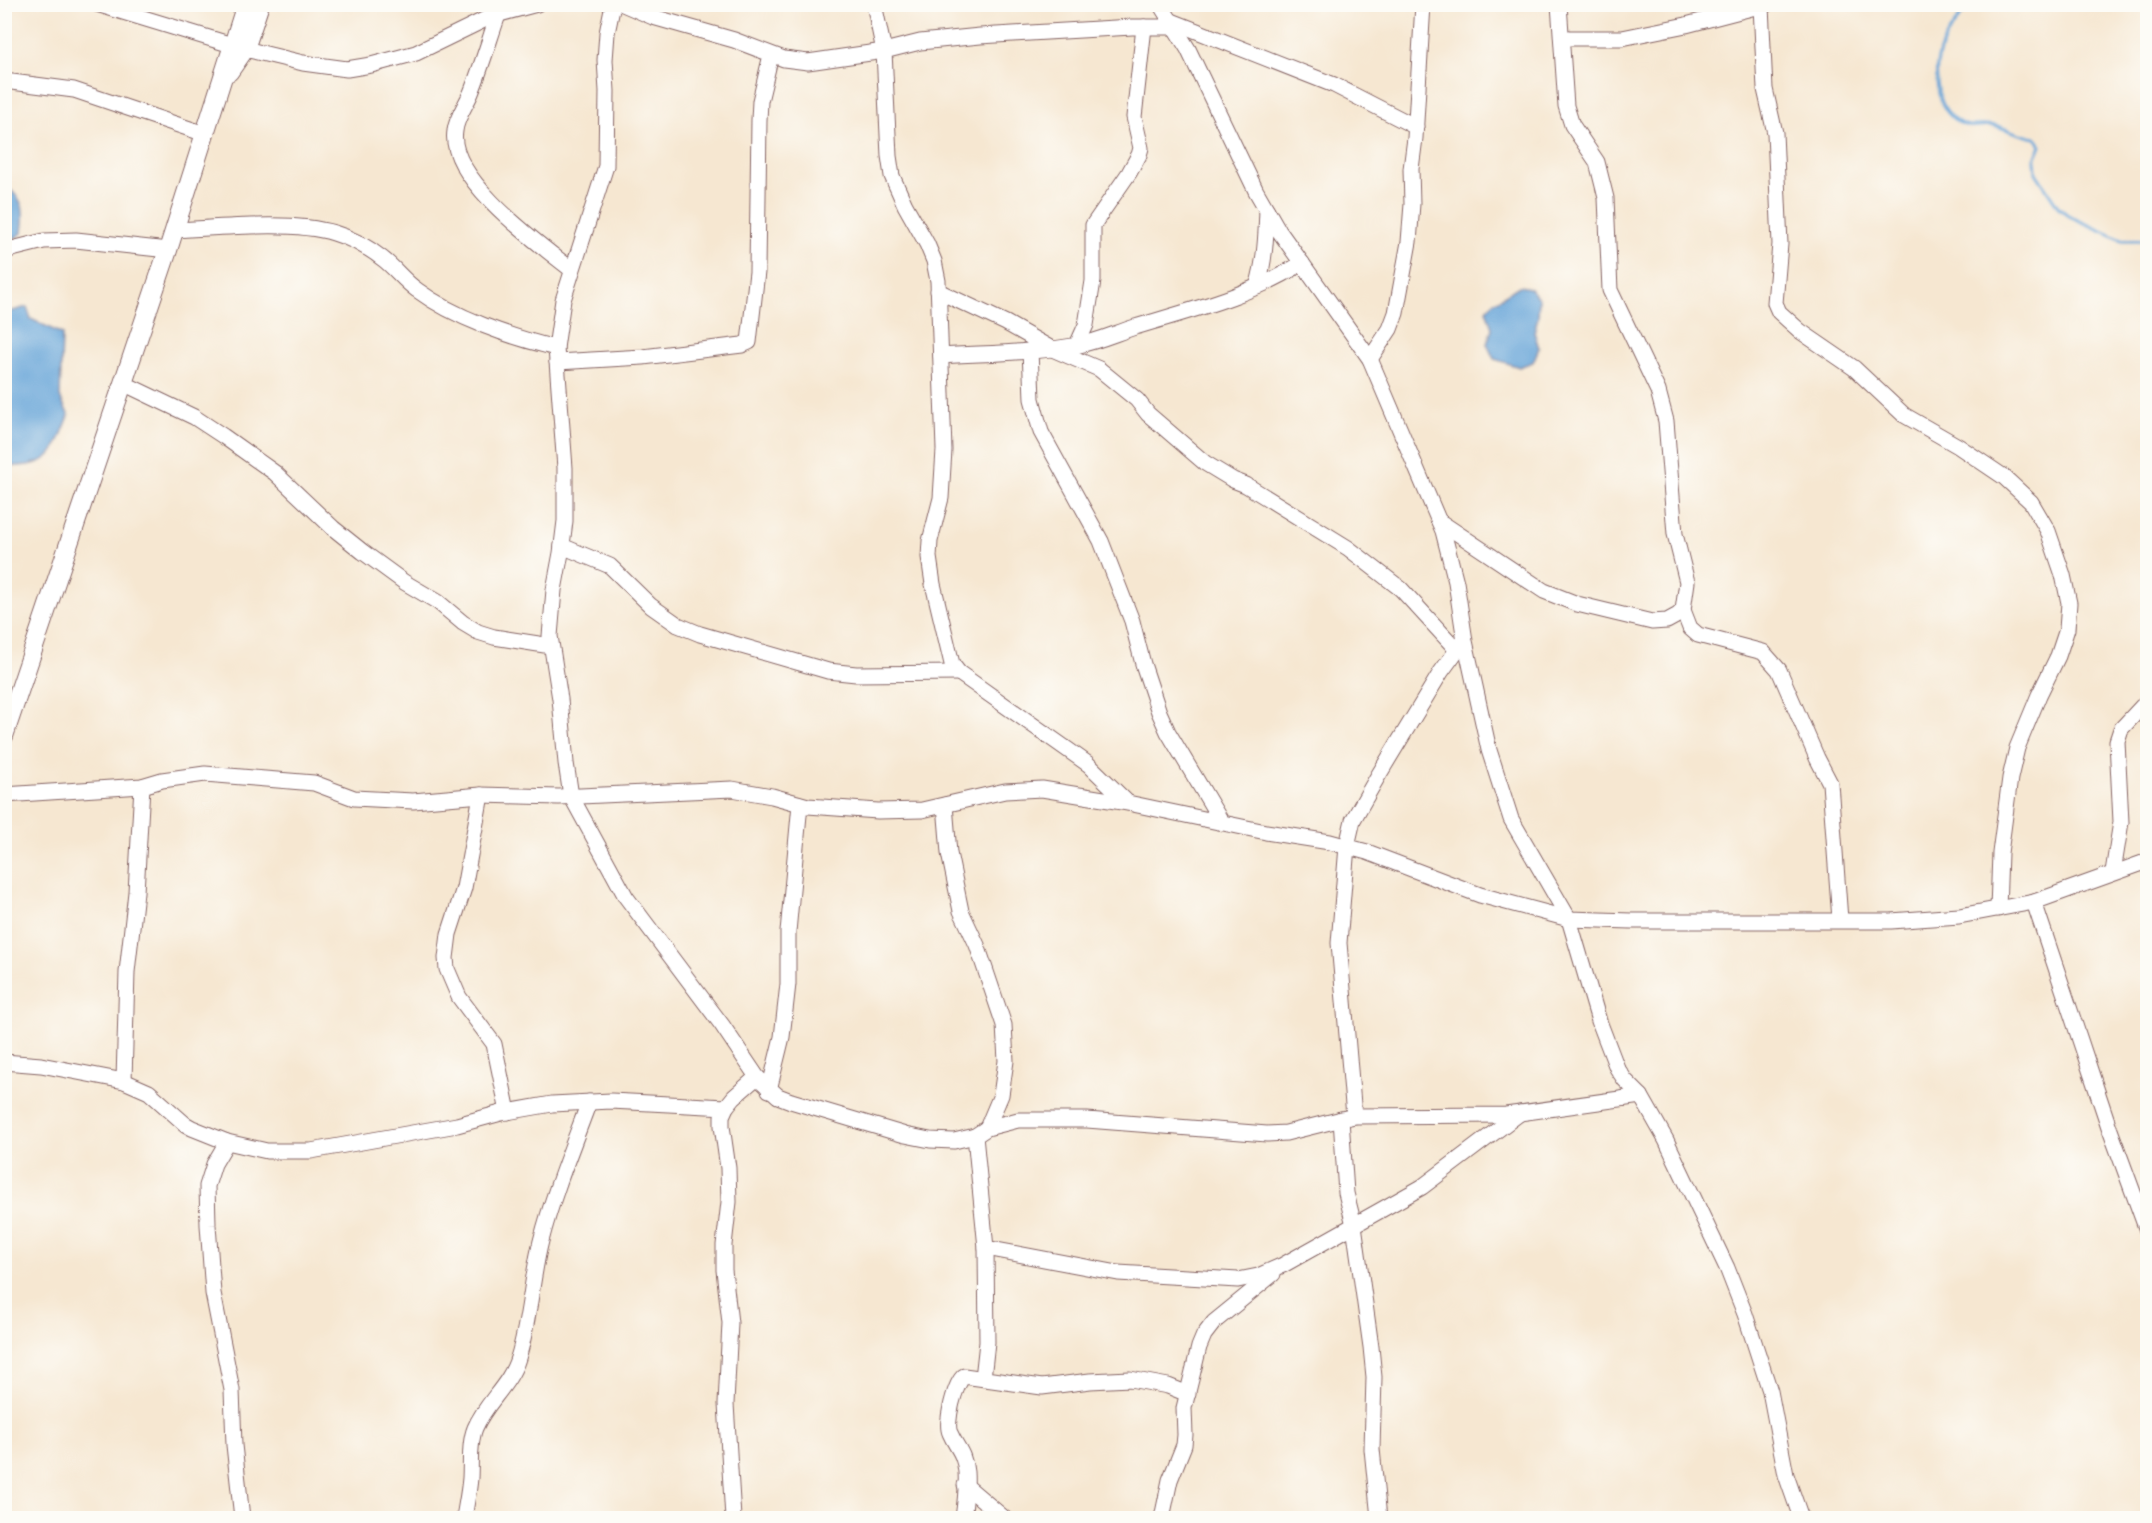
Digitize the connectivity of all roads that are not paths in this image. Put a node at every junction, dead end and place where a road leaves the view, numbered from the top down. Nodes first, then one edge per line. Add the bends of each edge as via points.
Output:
1 (97, 4) edge
2 (246, 4) edge
3 (260, 4) edge
4 (537, 4) edge
5 (613, 4) edge
6 (622, 4) edge
7 (873, 4) edge
8 (1160, 4) edge
9 (1422, 4) edge
10 (1559, 4) edge
11 (1764, 5) edge
12 (498, 15) junction
13 (1171, 23) junction
14 (1144, 27) junction
15 (1562, 38) junction
16 (239, 47) junction
17 (885, 51) junction
18 (771, 55) junction
19 (4, 81) edge
20 (1416, 127) junction
21 (205, 134) junction
22 (1267, 210) junction
23 (174, 230) junction
24 (168, 250) junction
25 (4, 251) edge
26 (1302, 263) junction
27 (572, 270) junction
28 (1257, 287) junction
29 (938, 291) junction
30 (1077, 345) junction
31 (1050, 348) junction
32 (1030, 350) junction
33 (556, 355) junction
34 (941, 356) junction
35 (1370, 359) junction
36 (123, 384) junction
37 (1439, 521) junction
38 (562, 546) junction
39 (1683, 609) junction
40 (1461, 645) junction
41 (551, 646) junction
42 (959, 673) junction
43 (2148, 700) edge
44 (4, 736) edge
45 (142, 786) junction
46 (4, 795) edge
47 (482, 795) junction
48 (571, 796) junction
49 (1128, 803) junction
50 (800, 804) junction
51 (945, 806) junction
52 (1221, 821) junction
53 (1347, 846) junction
54 (2148, 861) edge
55 (2113, 872) junction
56 (2034, 902) junction
57 (1998, 909) junction
58 (1569, 919) junction
59 (1840, 920) junction
60 (4, 1062) edge
61 (757, 1077) junction
62 (124, 1081) junction
63 (769, 1090) junction
64 (1641, 1096) junction
65 (589, 1102) junction
66 (726, 1107) junction
67 (508, 1112) junction
68 (1520, 1113) junction
69 (1347, 1117) junction
70 (981, 1132) junction
71 (227, 1142) junction
72 (1354, 1225) junction
73 (2148, 1233) edge
74 (986, 1248) junction
75 (1283, 1265) junction
76 (983, 1378) junction
77 (1188, 1394) junction
78 (965, 1485) junction
79 (242, 1518) edge
80 (464, 1518) edge
81 (733, 1518) edge
82 (963, 1518) edge
83 (1004, 1518) edge
84 (1162, 1518) edge
85 (1379, 1518) edge
86 (1801, 1518) edge

1 - 16 street
2 - 16 main road
3 - 16 main road
4 - 12 street
5 - 27 street via 605,60 606,166
6 - 18 street
7 - 17 street
8 - 13 street
9 - 20 street
10 - 15 street
11 - 15 street via 1622,38
11 - 57 street via 1766,88 1775,133 1780,244 1775,303 1779,312 1854,368 1904,415 2004,477 2031,502 2048,531 2063,575 2069,603 2067,629 2017,748 2001,841
12 - 16 street via 416,53 347,69
12 - 27 street via 455,129 454,145 478,185 513,223
13 - 14 street
13 - 20 street via 1334,85
13 - 22 street via 1188,49
14 - 17 street via 980,36 920,42
14 - 30 street via 1134,101 1141,148 1129,173 1093,225 1093,281 1086,325
15 - 39 street via 1566,106 1572,125 1597,162 1606,198 1610,290 1658,391 1666,421 1675,534 1688,582
16 - 21 main road
17 - 18 street via 808,62
17 - 29 street via 892,176 934,261
18 - 33 street via 760,101 757,272 748,342 642,357
19 - 21 street via 74,90
20 - 35 street via 1409,242 1396,314
21 - 23 main road
22 - 26 street
22 - 28 street via 1262,273
23 - 24 main road
23 - 33 street via 291,227 335,234 383,259 416,289 443,305
24 - 25 street via 76,240 44,241
24 - 36 main road
26 - 28 street
26 - 35 street
27 - 33 street via 563,300
28 - 30 street
29 - 31 street
29 - 34 street
30 - 31 street
31 - 32 street
31 - 40 street via 1111,377 1204,463 1348,548 1401,589
32 - 34 street
32 - 52 street via 1032,399 1041,432 1101,541 1132,621 1158,712
33 - 38 street via 565,468
34 - 42 street via 944,450 941,498 929,557 945,638 952,664
35 - 37 street
36 - 41 street via 194,417 223,436 275,473 363,552 478,632
36 - 44 main road
37 - 39 street via 1544,591 1577,604 1652,622 1667,621
37 - 40 street via 1456,582
38 - 41 street via 554,590
38 - 42 street via 610,566 651,606 678,625 700,634 828,671 856,675
39 - 59 street via 1690,628 1698,635 1763,652 1779,670 1830,783
40 - 53 street via 1353,820
40 - 58 street via 1510,819
41 - 48 street
42 - 49 street via 1088,764
43 - 55 street via 2121,729 2117,741 2121,822
45 - 46 street
45 - 47 street via 205,774 314,783 354,798 412,801
45 - 62 street via 127,972
47 - 48 street
47 - 67 street via 446,957 459,997 495,1047
48 - 50 street via 732,789
48 - 61 street via 626,897
49 - 51 street via 1041,789 1005,791
49 - 52 street
50 - 51 street via 878,811
50 - 63 street via 788,932 788,984 782,1036
51 - 70 street via 949,853 961,911 1004,1025 1001,1095
52 - 53 street
53 - 58 street via 1480,895
53 - 69 street via 1339,943
54 - 55 street
55 - 56 street
56 - 57 street
56 - 73 street
57 - 59 street via 1948,917
58 - 59 street
58 - 64 street via 1617,1068
60 - 62 street
61 - 63 street
61 - 66 street
62 - 71 street via 149,1092 185,1124
63 - 70 street via 791,1101 930,1140 954,1141
64 - 68 street
64 - 86 street via 1666,1140 1742,1305 1770,1391 1786,1475
65 - 66 street
65 - 67 street
65 - 80 street via 541,1240 518,1360 486,1408 471,1442
66 - 81 street via 722,1126 729,1202 724,1269 730,1323 726,1413
67 - 71 street via 311,1151 267,1151
68 - 69 street
68 - 72 street via 1422,1187
69 - 70 street via 1268,1134 1087,1120 1018,1120
69 - 72 street via 1346,1193
70 - 74 street
71 - 79 street via 213,1164 207,1186 208,1225 213,1293 232,1389
72 - 75 street
72 - 85 street via 1374,1377 1372,1449
74 - 75 street via 1118,1273 1238,1280
74 - 76 street via 987,1342
75 - 77 street via 1214,1322 1204,1335
76 - 77 street via 1042,1387 1130,1379
76 - 78 street via 964,1376 959,1380 947,1425 963,1456
77 - 84 street via 1184,1445 1170,1480
78 - 82 street
78 - 83 street

